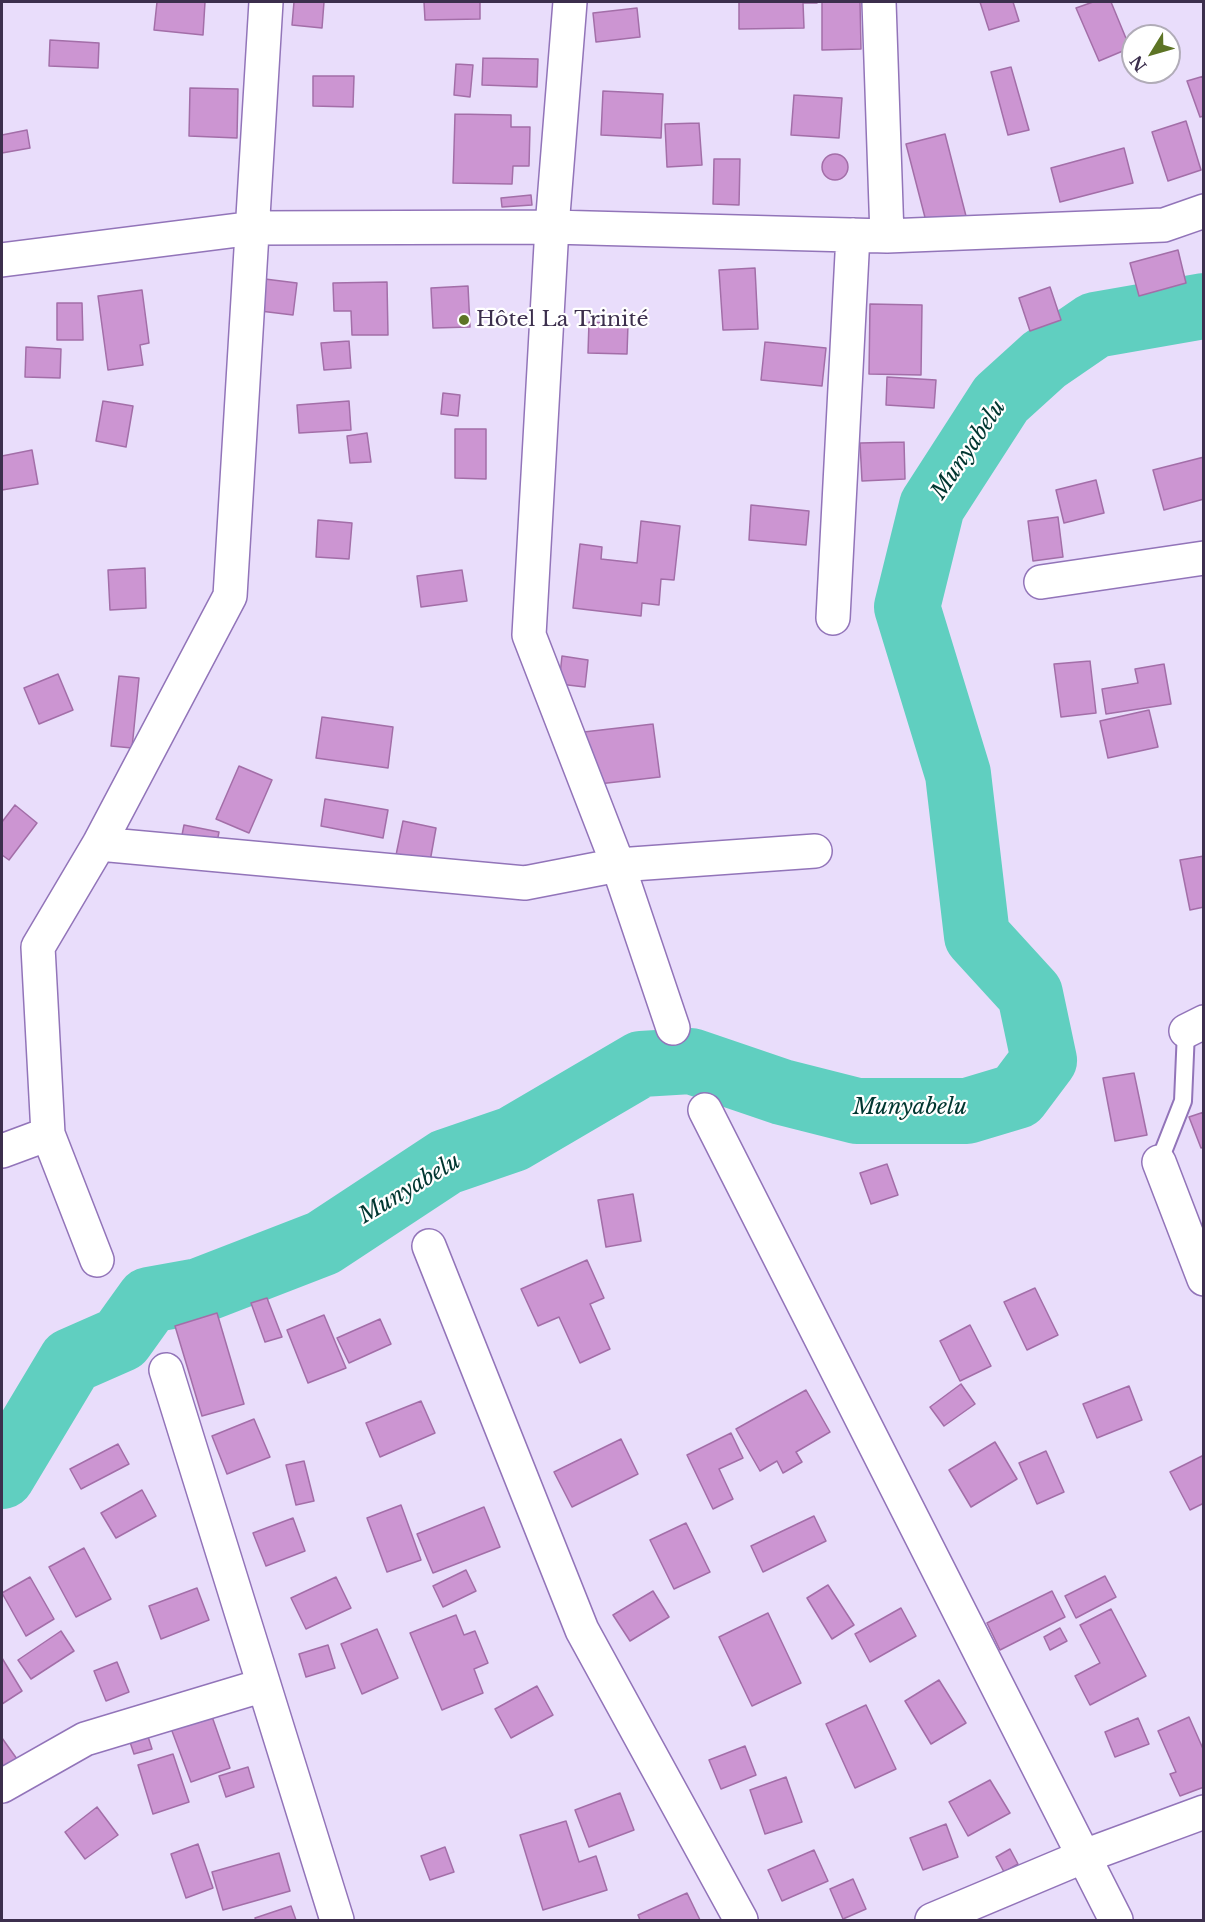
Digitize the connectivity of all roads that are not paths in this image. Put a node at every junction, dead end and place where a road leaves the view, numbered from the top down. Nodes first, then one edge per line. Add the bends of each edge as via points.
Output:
1 (266, 2) edge
2 (570, 2) edge
3 (879, 2) edge
4 (1203, 211) edge
5 (552, 227) junction
6 (254, 228) junction
7 (853, 235) junction
8 (887, 236) junction
9 (2, 260) edge
10 (1203, 558) edge
11 (1041, 582) dead end
12 (833, 618) dead end
13 (99, 844) junction
14 (815, 851) dead end
15 (618, 865) junction
16 (1195, 1026) edge
17 (673, 1028) dead end
18 (705, 1110) dead end
19 (48, 1134) junction
20 (2, 1151) edge
21 (1159, 1162) joint
22 (429, 1246) dead end
23 (97, 1260) dead end
24 (1203, 1279) edge
25 (166, 1370) dead end
26 (264, 1685) junction
27 (2, 1786) edge
28 (1203, 1812) edge
29 (1082, 1857) junction
30 (337, 1920) edge
31 (741, 1920) edge
32 (932, 1920) edge
33 (1116, 1920) edge

1 - 6 street
2 - 5 street
3 - 8 street
4 - 8 street via 1164,225
5 - 6 street
5 - 7 street
5 - 15 street via 530,635
6 - 9 street
6 - 13 street via 230,596
7 - 8 street
7 - 12 street
10 - 11 street
13 - 15 street via 525,883
13 - 19 street via 38,947
14 - 15 street
15 - 17 street
16 - 21 lane via 1183,1101
18 - 29 street
19 - 20 street
19 - 23 street
21 - 24 street
22 - 31 street via 582,1630
25 - 26 street
26 - 27 street via 85,1739
26 - 30 street
28 - 29 street
29 - 32 street
29 - 33 street

